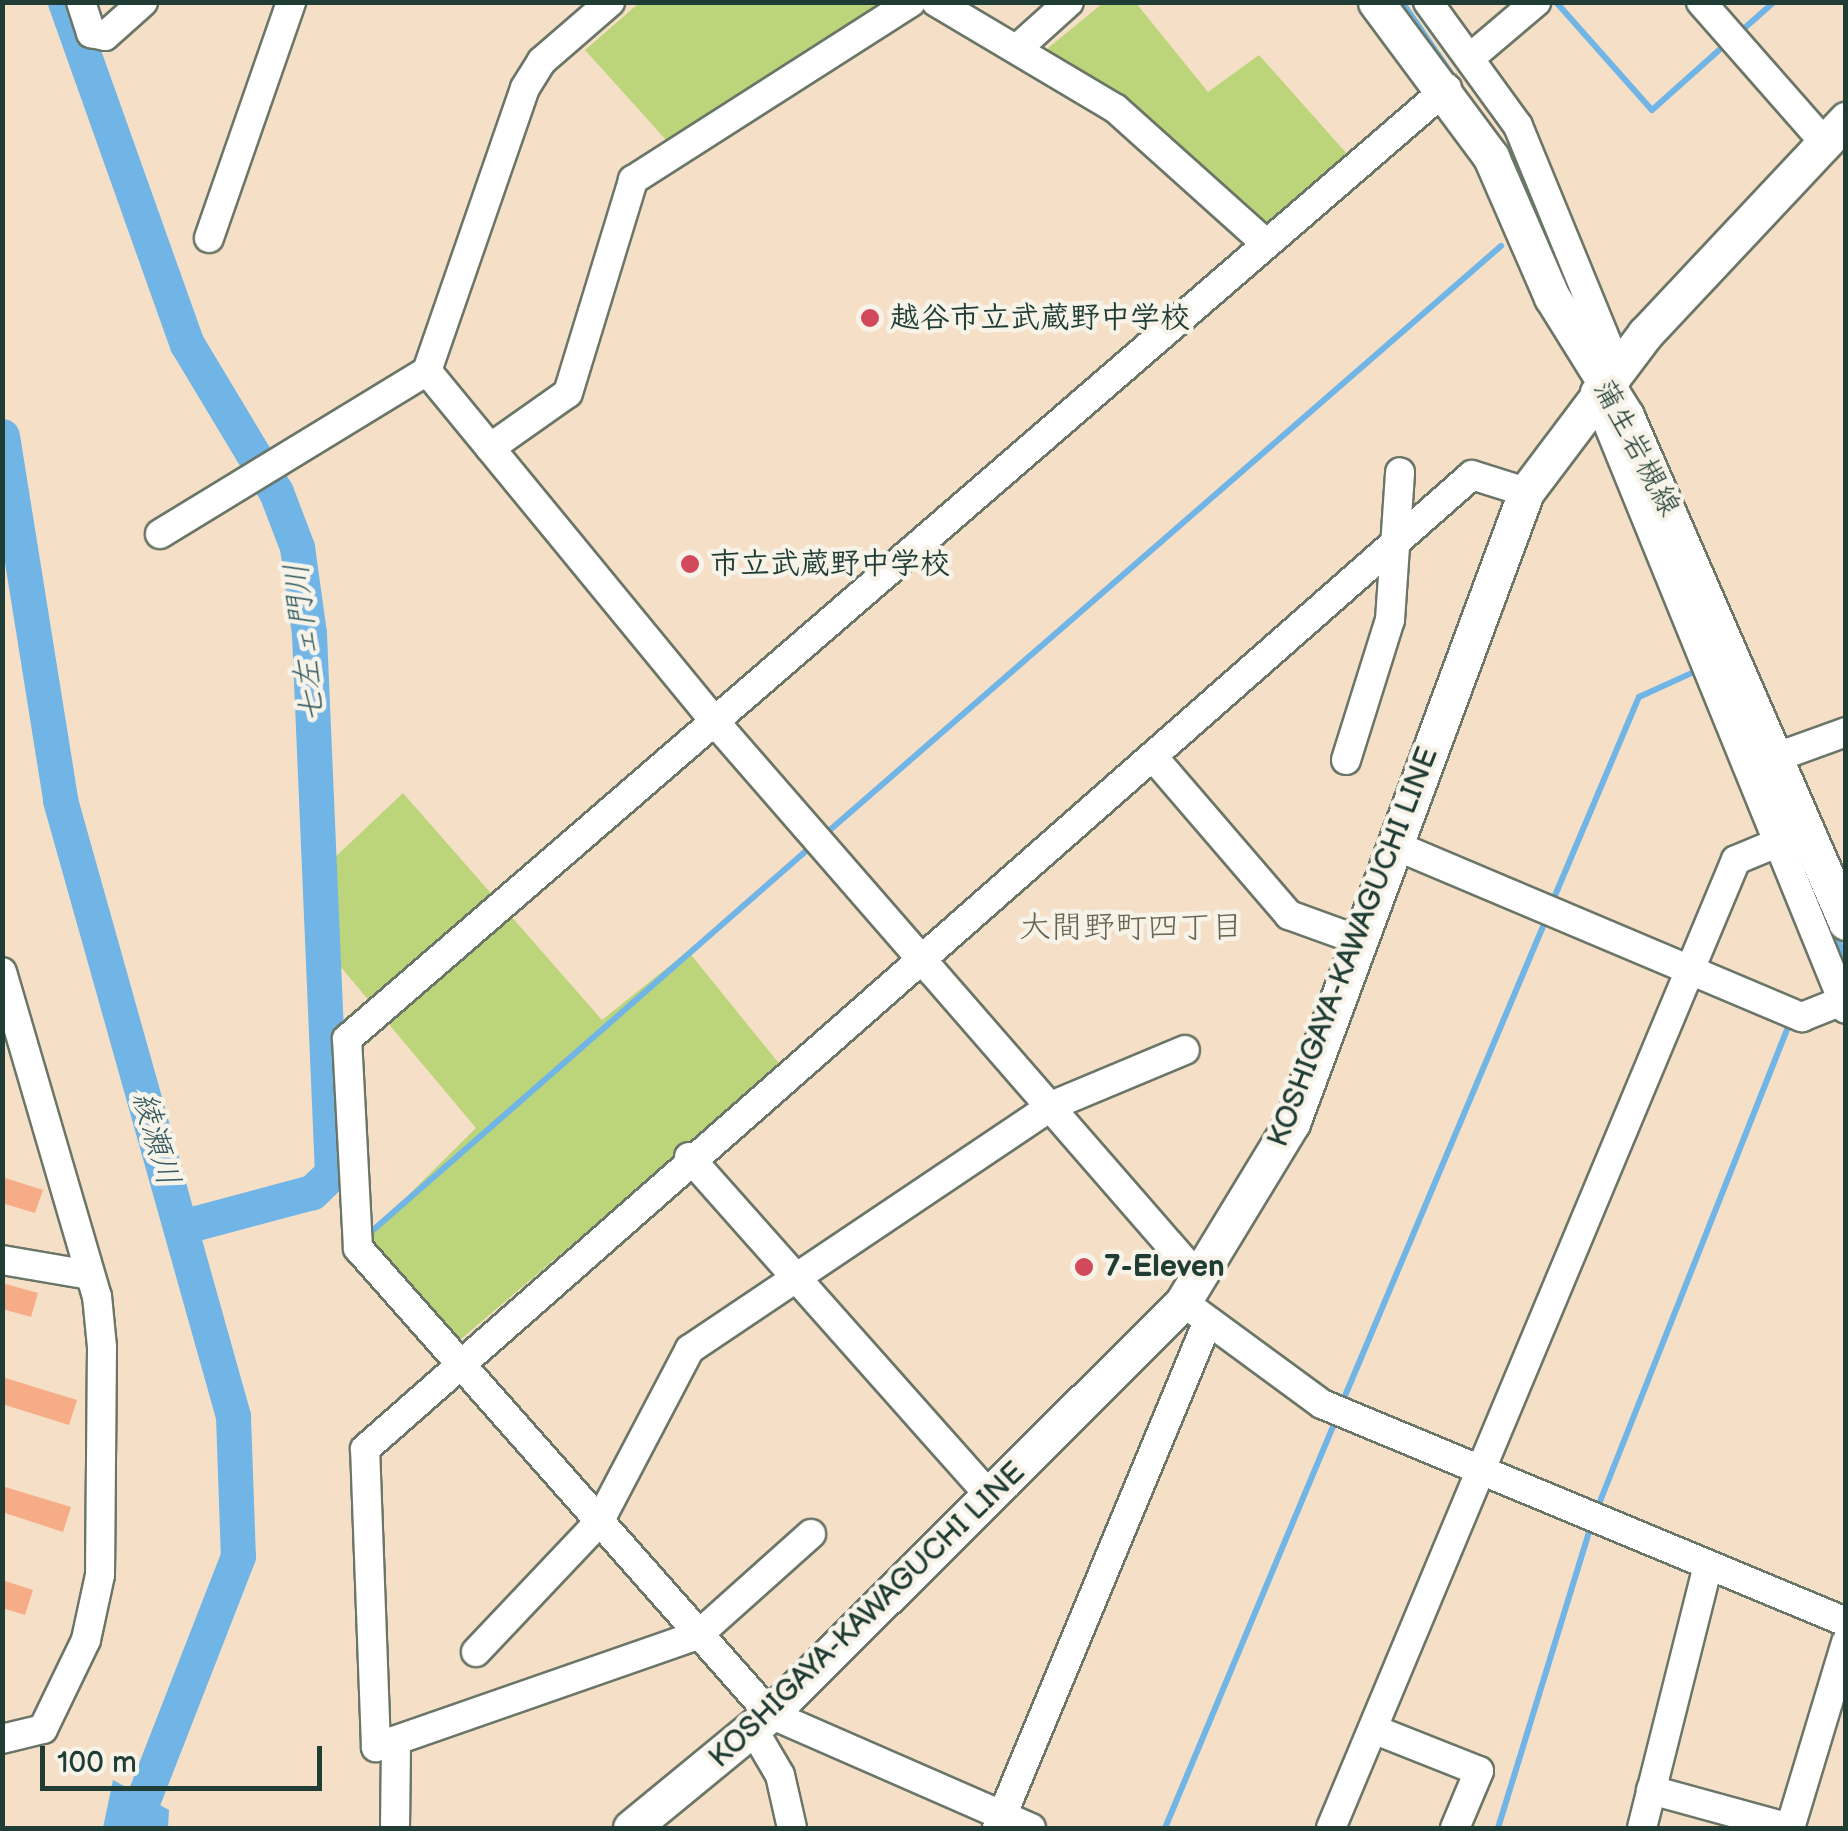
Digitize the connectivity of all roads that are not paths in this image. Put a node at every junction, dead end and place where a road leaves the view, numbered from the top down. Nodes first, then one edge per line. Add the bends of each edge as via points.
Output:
1 (80, 2) edge
2 (143, 2) edge
3 (291, 2) edge
4 (911, 2) edge
5 (936, 2) edge
6 (1069, 2) edge
7 (1376, 2) edge
8 (1428, 2) edge
9 (1536, 2) edge
10 (1701, 2) edge
11 (605, 4) edge
12 (1019, 46) junction
13 (1470, 58) junction
14 (1447, 88) junction
15 (1834, 131) edge
16 (210, 238) dead end
17 (1262, 240) junction
18 (427, 372) junction
19 (1605, 381) junction
20 (490, 448) junction
21 (1400, 472) dead end
22 (1526, 492) junction
23 (160, 534) dead end
24 (1398, 546) junction
25 (716, 722) junction
26 (1846, 732) edge
27 (1776, 757) junction
28 (1154, 758) junction
29 (1346, 760) dead end
30 (1792, 837) junction
31 (1394, 845) junction
32 (1846, 922) edge
33 (1358, 940) junction
34 (920, 962) junction
35 (1688, 970) junction
36 (2, 972) edge
37 (1844, 1005) edge
38 (1185, 1050) dead end
39 (1051, 1106) junction
40 (689, 1157) junction
41 (2, 1260) edge
42 (790, 1274) junction
43 (90, 1275) junction
44 (1196, 1300) junction
45 (460, 1362) junction
46 (1480, 1469) junction
47 (992, 1497) junction
48 (599, 1522) junction
49 (811, 1534) dead end
50 (1708, 1566) junction
51 (1846, 1622) edge
52 (698, 1636) junction
53 (1846, 1642) edge
54 (476, 1652) dead end
55 (761, 1721) junction
56 (1373, 1729) junction
57 (2, 1739) edge
58 (396, 1746) junction
59 (1651, 1790) junction
60 (1000, 1822) edge
61 (395, 1828) edge
62 (631, 1828) edge
63 (792, 1828) edge
64 (1030, 1828) edge
65 (1331, 1828) edge
66 (1454, 1828) edge
67 (1642, 1828) edge
68 (1790, 1828) edge

1 - 2 street via 91,33 104,36
3 - 16 street
4 - 20 street via 632,180 568,393
5 - 12 street
6 - 12 street
7 - 14 main road, 蒲生岩槻線
8 - 13 street
9 - 13 street
10 - 15 street
11 - 18 street via 542,61 526,88
12 - 17 street via 1116,109
13 - 19 street via 1555,198
14 - 17 street
14 - 19 main road, 蒲生岩槻線
15 - 19 main road, KOSHIGAYA-KAWAGUCHI LINE
17 - 25 street
18 - 20 street
18 - 23 street
19 - 22 main road, KOSHIGAYA-KAWAGUCHI LINE
19 - 27 main road, 蒲生岩槻線 via 1654,471
19 - 30 street
20 - 25 street
21 - 24 street
22 - 24 street via 1472,475
22 - 31 main road, KOSHIGAYA-KAWAGUCHI LINE
24 - 28 street
24 - 29 street via 1390,620
25 - 34 street
25 - 45 street via 347,1039 358,1248
26 - 27 street
27 - 30 main road, 蒲生岩槻線
28 - 33 street via 1289,915
28 - 34 street
30 - 32 main road, 蒲生岩槻線
30 - 35 street via 1736,860
30 - 37 street
31 - 33 main road, KOSHIGAYA-KAWAGUCHI LINE
31 - 35 street
33 - 44 main road, KOSHIGAYA-KAWAGUCHI LINE via 1292,1123
34 - 39 street
34 - 40 street
35 - 37 street via 1802,1018
35 - 46 street
36 - 43 street
38 - 39 street
39 - 42 street
39 - 44 street
40 - 42 street
40 - 45 street
41 - 43 street
42 - 47 street
42 - 48 street via 690,1349
43 - 57 street via 102,1346 100,1575 72,1684 43,1729
44 - 46 street via 1322,1404
44 - 47 main road, KOSHIGAYA-KAWAGUCHI LINE
44 - 60 street
45 - 48 street
45 - 58 street via 365,1449 376,1747
46 - 50 street
46 - 56 street
47 - 55 main road, KOSHIGAYA-KAWAGUCHI LINE
48 - 52 street
48 - 54 street
49 - 52 street
50 - 51 street
50 - 59 street
52 - 55 street
52 - 58 street
53 - 68 street
55 - 60 street
55 - 62 main road, KOSHIGAYA-KAWAGUCHI LINE
55 - 63 street
56 - 65 street
56 - 66 street via 1479,1771
58 - 61 street
59 - 67 street
59 - 68 street
60 - 64 street

